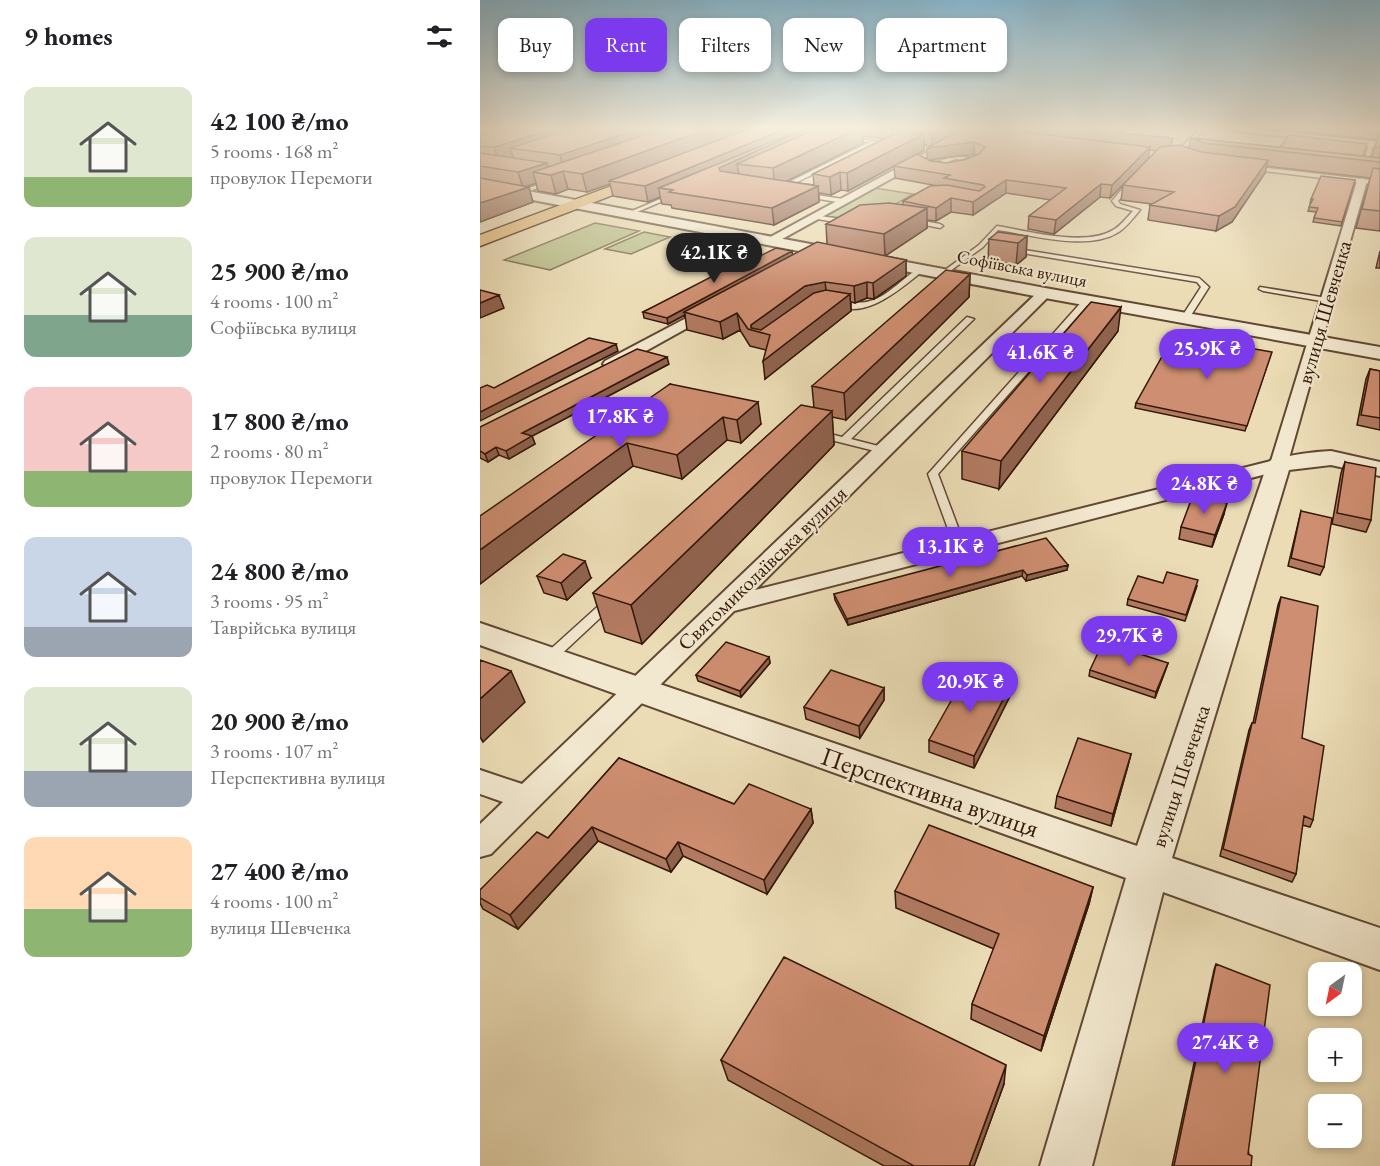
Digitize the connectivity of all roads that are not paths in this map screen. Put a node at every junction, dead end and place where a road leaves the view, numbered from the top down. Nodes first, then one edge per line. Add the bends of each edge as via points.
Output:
1 (546, 183) edge
2 (621, 183) edge
3 (791, 183) edge
4 (875, 183) edge
5 (1130, 183) edge
6 (1360, 183) edge
7 (483, 188) edge
8 (812, 190) edge
9 (784, 192) edge
10 (519, 193) junction
11 (676, 194) edge
12 (793, 194) edge
13 (802, 195) junction
14 (843, 201) junction
15 (569, 203) junction
16 (628, 214) junction
17 (813, 217) junction
18 (908, 220) edge
19 (858, 221) edge
20 (940, 226) edge
21 (480, 232) edge
22 (480, 241) edge
23 (769, 241) junction
24 (981, 246) junction
25 (993, 247) dead end
26 (1004, 249) edge
27 (817, 250) junction
28 (797, 261) edge
29 (922, 269) junction
30 (944, 273) junction
31 (1263, 289) dead end
32 (1045, 292) junction
33 (1088, 300) junction
34 (1327, 300) junction
35 (725, 301) edge
36 (827, 302) edge
37 (1185, 318) junction
38 (970, 319) dead end
39 (1315, 341) junction
40 (1380, 353) edge
41 (601, 369) edge
42 (803, 432) edge
43 (845, 440) junction
44 (883, 450) junction
45 (1279, 465) junction
46 (1380, 469) edge
47 (959, 546) junction
48 (620, 593) edge
49 (722, 606) junction
50 (480, 634) edge
51 (549, 658) junction
52 (637, 689) junction
53 (480, 782) edge
54 (526, 798) junction
55 (480, 844) edge
56 (1149, 869) junction
57 (1380, 950) edge
58 (1066, 1166) edge

1 - 10 lane
2 - 15 main road
3 - 9 lane via 776,191
4 - 14 street
5 - 24 lane via 1114,201 1137,210 1114,232 1072,238 997,228
6 - 34 street, вулиця Шевченка
7 - 10 street, Софіївська вулиця
8 - 13 lane
10 - 15 street, Софіївська вулиця
11 - 16 lane
12 - 13 lane
13 - 14 lane
14 - 17 street
15 - 16 street, Софіївська вулиця
15 - 21 main road
15 - 22 main road
16 - 23 street, Софіївська вулиця
17 - 19 lane
17 - 23 street
18 - 20 lane
23 - 27 street, Софіївська вулиця
24 - 25 lane
24 - 30 lane
26 - 37 lane via 1199,280 1205,287
27 - 28 street
27 - 29 street, Софіївська вулиця
29 - 30 street, Софіївська вулиця
29 - 36 lane via 877,303 855,307
30 - 32 street, Софіївська вулиця
31 - 34 lane
32 - 33 street, Софіївська вулиця
32 - 44 street, Святомиколаївська вулиця
33 - 37 street, Софіївська вулиця
33 - 47 lane via 933,474
34 - 39 street, вулиця Шевченка
35 - 41 street
37 - 39 street, Софіївська вулиця
38 - 43 lane
39 - 40 street, Софіївська вулиця
39 - 45 street, вулиця Шевченка
42 - 43 lane
43 - 44 lane
44 - 49 street, Святомиколаївська вулиця
45 - 46 street via 1331,458
45 - 47 street
45 - 56 street, вулиця Шевченка
47 - 49 street
48 - 51 lane
49 - 52 street, Святомиколаївська вулиця
50 - 51 street, Перспективна вулиця
51 - 52 street, Перспективна вулиця
52 - 54 street, Святомиколаївська вулиця
52 - 56 street, Перспективна вулиця
53 - 54 street
54 - 55 street, Святомиколаївська вулиця
56 - 57 street, Перспективна вулиця
56 - 58 street, вулиця Шевченка

